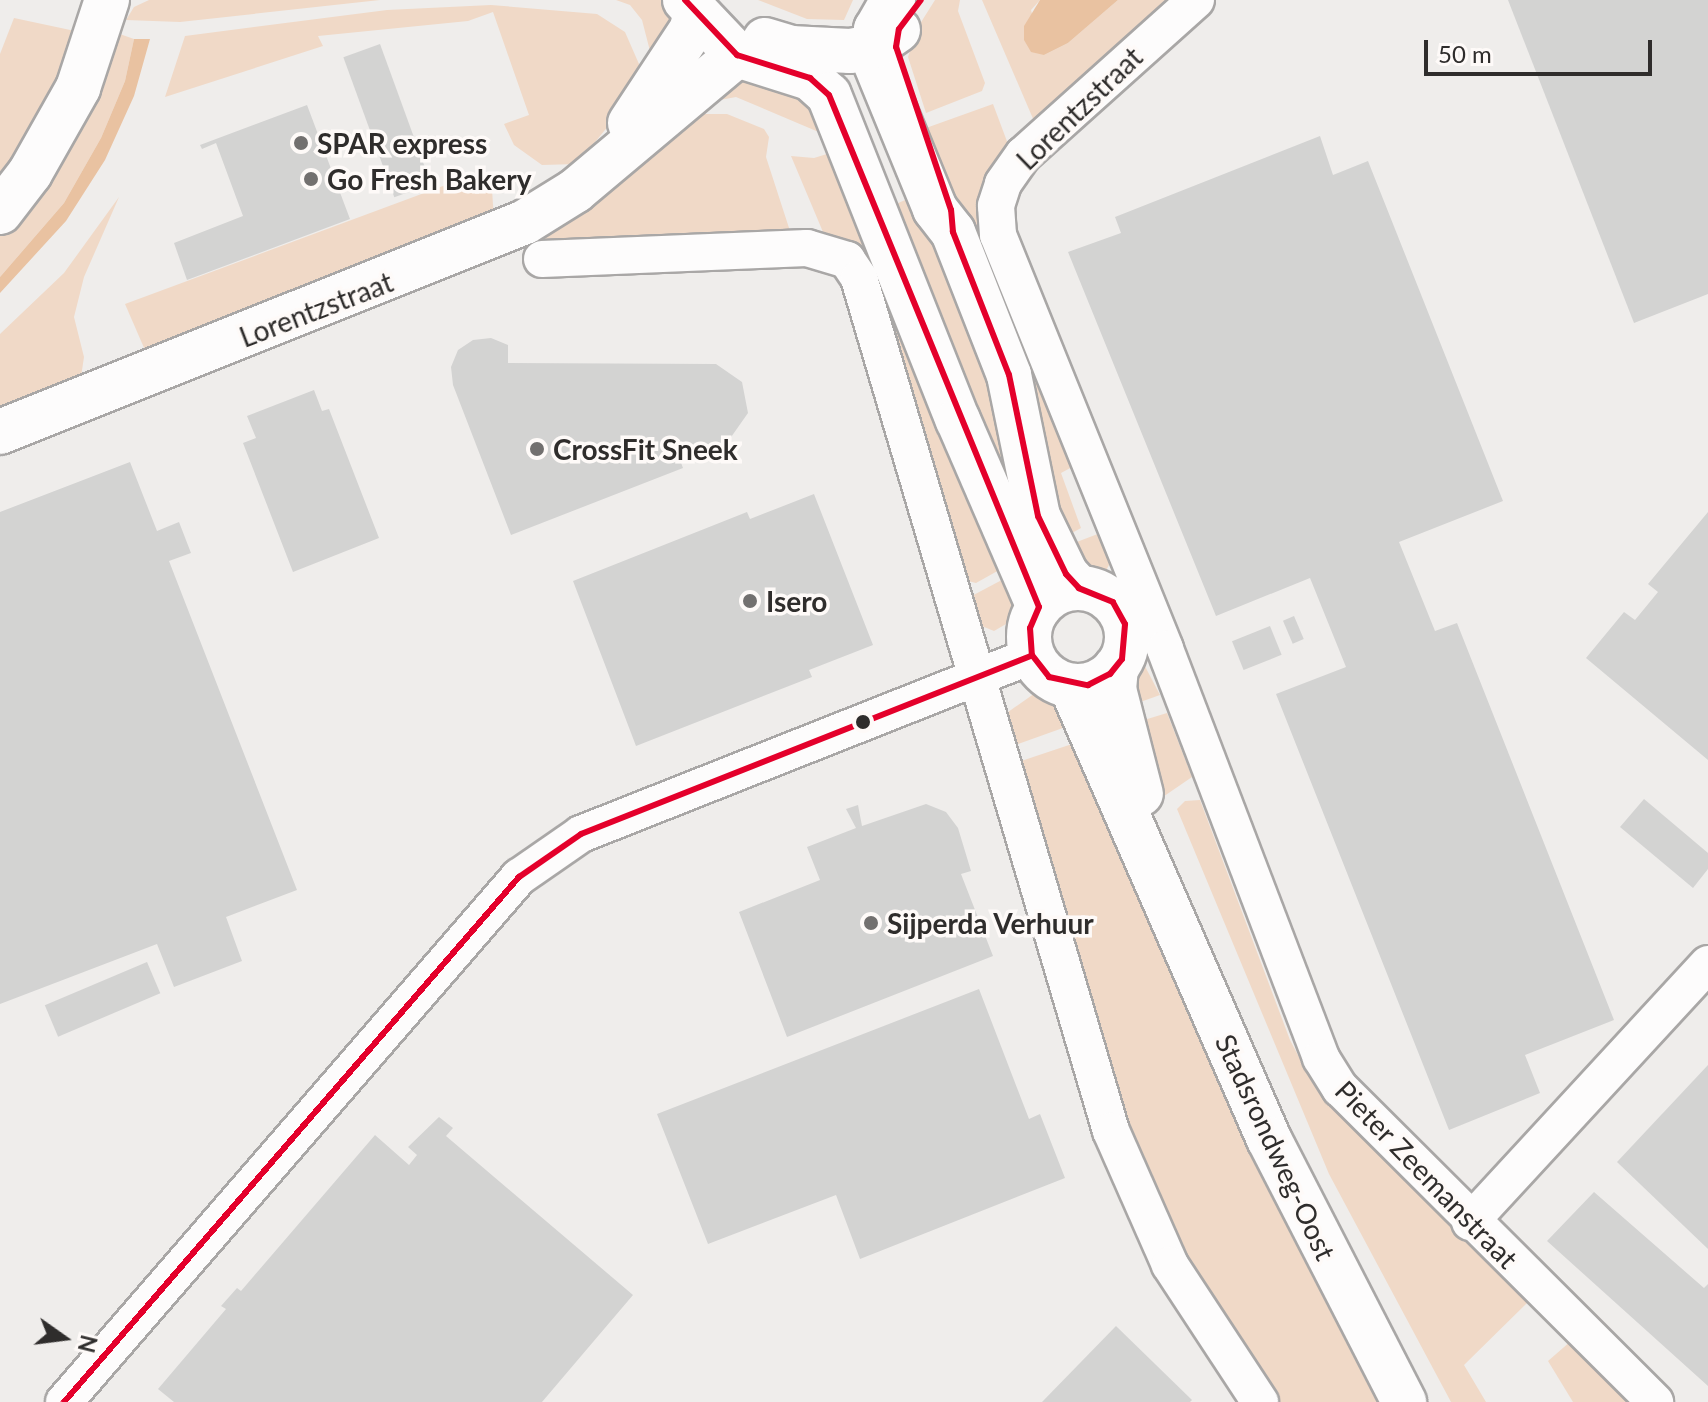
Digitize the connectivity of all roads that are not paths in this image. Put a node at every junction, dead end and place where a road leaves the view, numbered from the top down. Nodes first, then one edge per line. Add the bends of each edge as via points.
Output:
1 (107, 0) edge
2 (1196, 0) edge
3 (698, 5) edge
4 (897, 19) edge
5 (746, 46) junction
6 (615, 154) junction
7 (0, 212) edge
8 (998, 235) joint
9 (542, 259) dead end
10 (0, 432) edge
11 (1079, 588) junction
12 (1039, 607) junction
13 (1032, 655) junction
14 (1116, 667) junction
15 (977, 676) junction
16 (1071, 686) junction
17 (1162, 886) junction
18 (1708, 964) edge
19 (1470, 1222) junction
20 (64, 1402) edge
21 (1260, 1402) edge
22 (1404, 1402) edge
23 (1655, 1402) edge

1 - 7 main road via 78,88 30,173
2 - 8 street, Lorentzstraat via 1023,155 1003,184 996,206
3 - 5 main road
3 - 6 main road, Lorentzstraat via 692,29 632,118
4 - 5 main road via 810,50
4 - 11 main road via 896,47 904,82 951,210 953,232 1009,375 1038,516 1066,574
5 - 6 main road, Lorentzstraat
5 - 12 main road via 810,78 829,95
6 - 10 main road, Lorentzstraat via 575,191 525,222
8 - 19 street, Pieter Zeemanstraat via 1165,649 1321,1058 1340,1088
9 - 15 street via 807,248 847,260 859,278
11 - 12 main road via 1053,595
11 - 14 main road via 1106,597 1122,616 1127,641
12 - 13 main road via 1030,628
13 - 15 street
13 - 16 main road via 1049,677
14 - 16 main road via 1099,681
14 - 17 main road, Stadsrondweg-Oost via 1120,718
15 - 20 street via 581,834 519,877
15 - 21 street via 1111,1131 1170,1265
16 - 17 main road, Stadsrondweg-Oost
17 - 22 main road, Stadsrondweg-Oost via 1269,1139
18 - 19 street
19 - 23 street, Pieter Zeemanstraat

